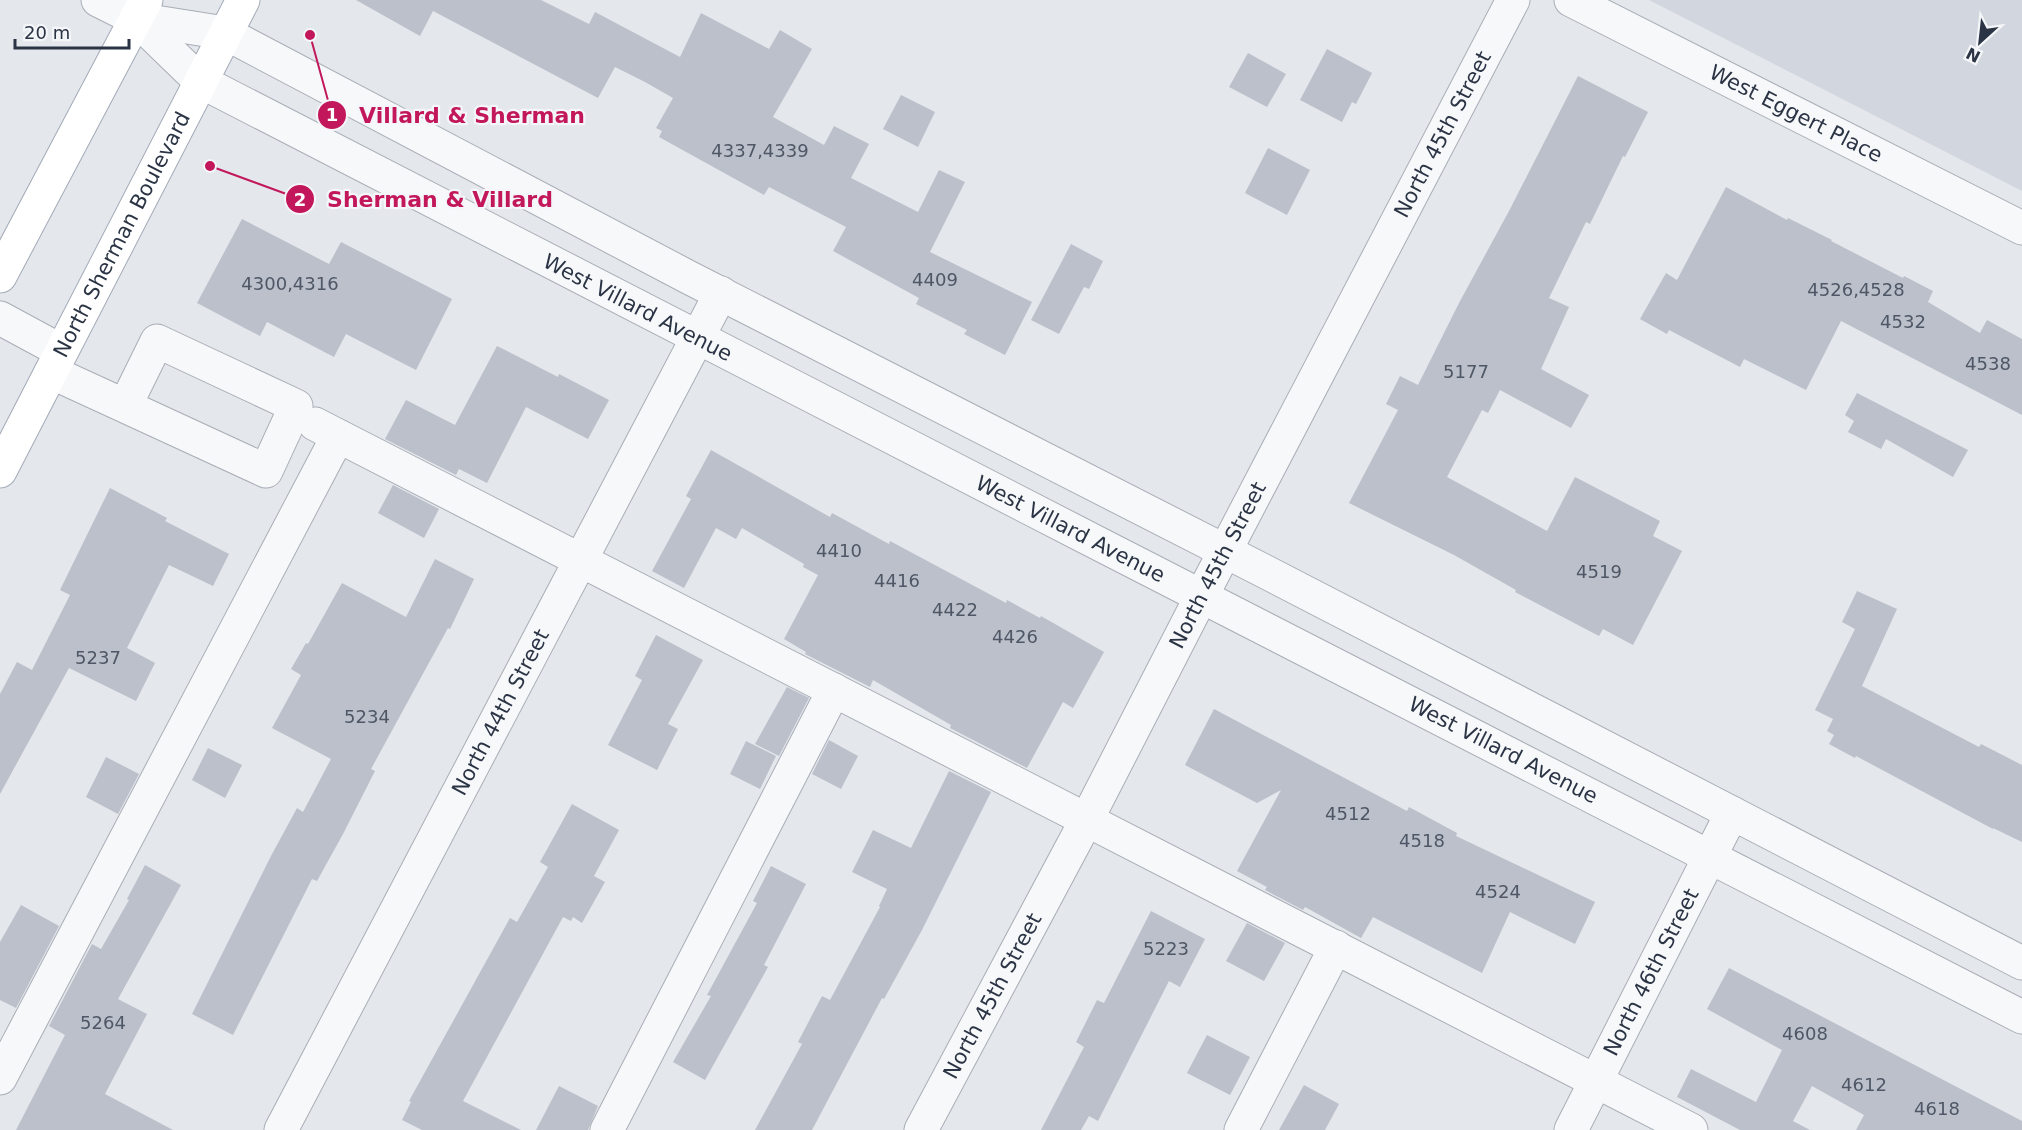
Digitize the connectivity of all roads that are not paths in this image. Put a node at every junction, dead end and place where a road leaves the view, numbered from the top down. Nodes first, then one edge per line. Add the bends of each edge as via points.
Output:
1 (98, 0) edge
2 (243, 0) edge
3 (1513, 0) edge
4 (1570, 0) edge
5 (141, 9) edge
6 (225, 33) junction
7 (200, 81) junction
8 (2022, 228) edge
9 (0, 276) edge
10 (721, 293) junction
11 (0, 318) edge
12 (696, 339) junction
13 (56, 361) junction
14 (125, 406) junction
15 (0, 471) edge
16 (1225, 552) junction
17 (580, 559) junction
18 (1201, 597) junction
19 (834, 690) junction
20 (1732, 813) junction
21 (1087, 819) junction
22 (1711, 856) junction
23 (1336, 947) junction
24 (2022, 963) edge
25 (2022, 1017) edge
26 (0, 1078) edge
27 (1597, 1080) junction
28 (281, 1130) edge
29 (607, 1130) edge
30 (921, 1130) edge
31 (1240, 1130) edge
32 (1571, 1130) edge
33 (1691, 1130) edge

1 - 5 street, West Villard Avenue
2 - 6 main road, North Sherman Boulevard
3 - 16 street, North 45th Street
4 - 8 street, West Eggert Place
5 - 6 street, West Villard Avenue
5 - 7 street, West Villard Avenue
5 - 9 main road
6 - 7 main road, North Sherman Boulevard
6 - 10 street, West Villard Avenue
7 - 12 street, West Villard Avenue
7 - 13 main road, North Sherman Boulevard
10 - 12 street, North 44th Street
10 - 16 street, West Villard Avenue
11 - 13 street
12 - 17 street, North 44th Street
12 - 18 street, West Villard Avenue
13 - 14 street
13 - 15 main road, North Sherman Boulevard
14 - 14 street via 266,471 296,406 157,341
16 - 18 street, North 45th Street
16 - 20 street, West Villard Avenue
17 - 19 street
17 - 26 street via 327,430
17 - 28 street, North 44th Street
18 - 21 street, North 45th Street
18 - 22 street, West Villard Avenue
19 - 21 street
19 - 29 street
20 - 22 street, North 46th Street
20 - 24 street, West Villard Avenue
21 - 23 street
21 - 30 street, North 45th Street
22 - 25 street, West Villard Avenue
22 - 27 street, North 46th Street
23 - 27 street
23 - 31 street
27 - 32 street, North 46th Street
27 - 33 street

